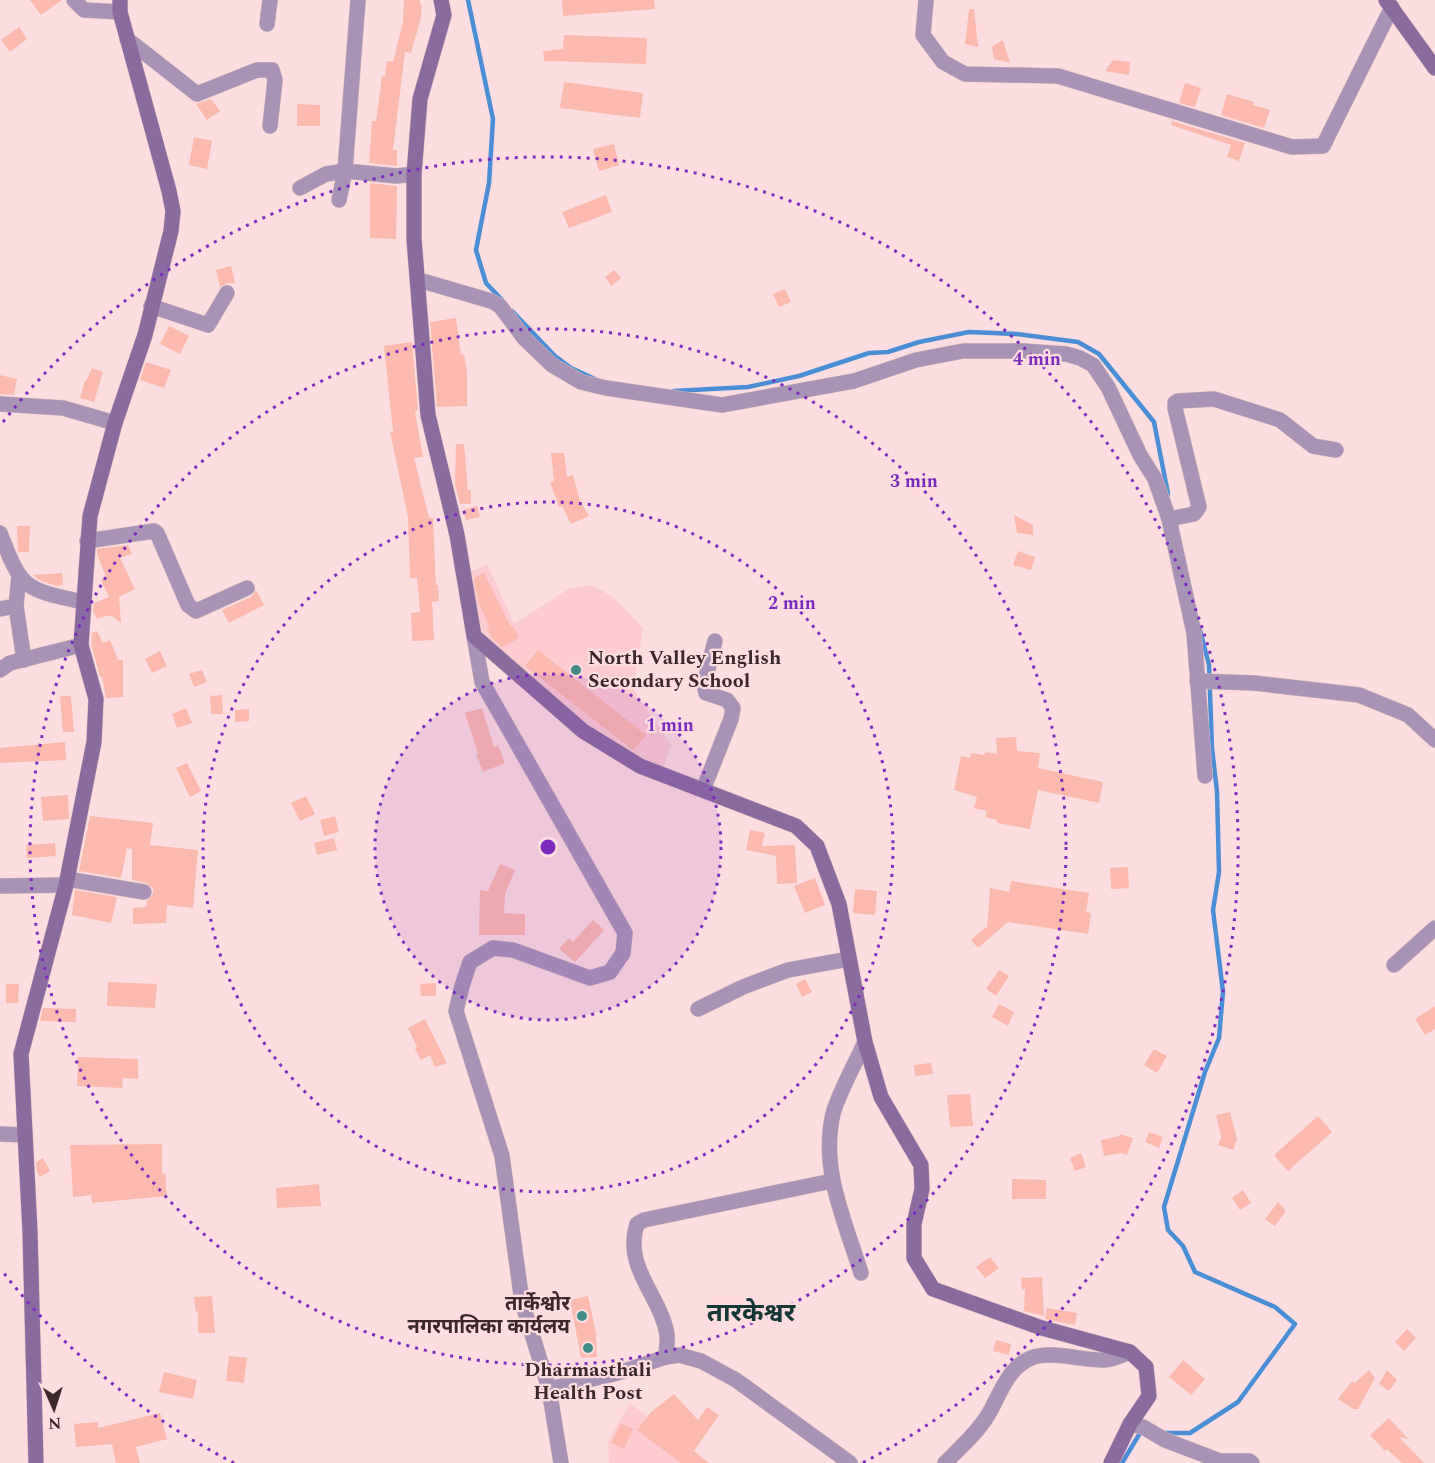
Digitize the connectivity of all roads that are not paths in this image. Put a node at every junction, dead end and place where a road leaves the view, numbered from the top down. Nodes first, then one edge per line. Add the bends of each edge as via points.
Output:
1 (74, 0) edge
2 (270, 0) edge
3 (358, 0) edge
4 (441, 0) edge
5 (926, 0) edge
6 (1389, 4) edge
7 (120, 6) edge
8 (267, 24) dead end
9 (127, 39) junction
10 (1435, 68) edge
11 (270, 126) dead end
12 (345, 171) junction
13 (414, 174) junction
14 (300, 188) dead end
15 (339, 200) dead end
16 (419, 280) junction
17 (227, 292) dead end
18 (151, 306) junction
19 (0, 404) edge
20 (115, 423) junction
21 (1336, 450) dead end
22 (1168, 519) junction
23 (0, 533) edge
24 (87, 541) junction
25 (20, 576) junction
26 (247, 588) dead end
27 (83, 602) junction
28 (16, 606) junction
29 (0, 609) edge
30 (474, 636) junction
31 (715, 640) dead end
32 (81, 645) junction
33 (24, 660) junction
34 (0, 670) edge
35 (1197, 681) junction
36 (1435, 740) edge
37 (1205, 776) dead end
38 (703, 790) junction
39 (67, 882) junction
40 (0, 886) edge
41 (144, 892) dead end
42 (1435, 928) edge
43 (849, 959) junction
44 (1394, 965) dead end
45 (699, 1009) dead end
46 (865, 1042) junction
47 (0, 1134) edge
48 (25, 1135) junction
49 (832, 1181) junction
50 (861, 1272) dead end
51 (1130, 1352) junction
52 (666, 1357) junction
53 (549, 1389) junction
54 (1137, 1425) junction
55 (36, 1463) edge
56 (561, 1463) edge
57 (850, 1463) edge
58 (945, 1463) edge
59 (1111, 1463) edge
60 (1252, 1463) edge

1 - 7 street via 84,10
2 - 8 street
3 - 12 street
4 - 13 street via 444,15 420,99
5 - 6 street via 923,35 943,62 965,74 1058,76 1292,147 1323,146
6 - 10 street
7 - 9 street
9 - 11 street via 197,94 258,70 272,70 275,80
9 - 18 street via 173,211
12 - 13 street
12 - 14 street via 326,174
12 - 15 street
13 - 16 street via 414,239
16 - 22 street via 500,306 524,338 552,365 581,381 722,405 854,381 916,360 963,351 1041,352 1080,358 1093,364 1108,387 1155,479
16 - 30 street via 428,415 457,535
17 - 18 street via 208,325
18 - 20 street
19 - 20 street via 63,408
20 - 24 street
21 - 22 street via 1313,446 1280,420 1214,399 1178,401 1175,403 1199,507 1194,514
22 - 35 street via 1194,633
23 - 25 street
24 - 26 street via 154,531 188,605 196,611
24 - 27 street
25 - 27 street via 35,590
25 - 28 street
27 - 32 street
28 - 29 street
28 - 33 street
30 - 38 street via 583,730 640,766
30 - 53 street via 482,682 625,933 623,953 610,972 590,978 513,950 493,948 470,962 456,1011 502,1156 522,1302
31 - 38 street via 704,685 706,693 727,700 733,708
32 - 33 street
32 - 39 street via 96,699 94,742
33 - 34 street
35 - 36 street via 1359,695 1408,715
35 - 37 street
38 - 43 street via 796,826 817,846 839,904
39 - 40 street
39 - 41 street
39 - 48 street via 21,1054
42 - 44 street
43 - 45 street via 788,970
43 - 46 street
46 - 49 street via 833,1113 829,1143
46 - 51 street via 881,1097 921,1165 914,1258 933,1289 1042,1328
47 - 48 street
48 - 55 street
49 - 50 street
49 - 52 street via 637,1224 633,1237 638,1270 667,1334
51 - 54 street via 1146,1367 1149,1396
51 - 58 street via 1106,1360 1062,1355 1032,1357 1015,1368 987,1416
52 - 53 street
52 - 57 street via 678,1355 701,1361 736,1380
53 - 56 street
54 - 59 street
54 - 60 street via 1220,1461

